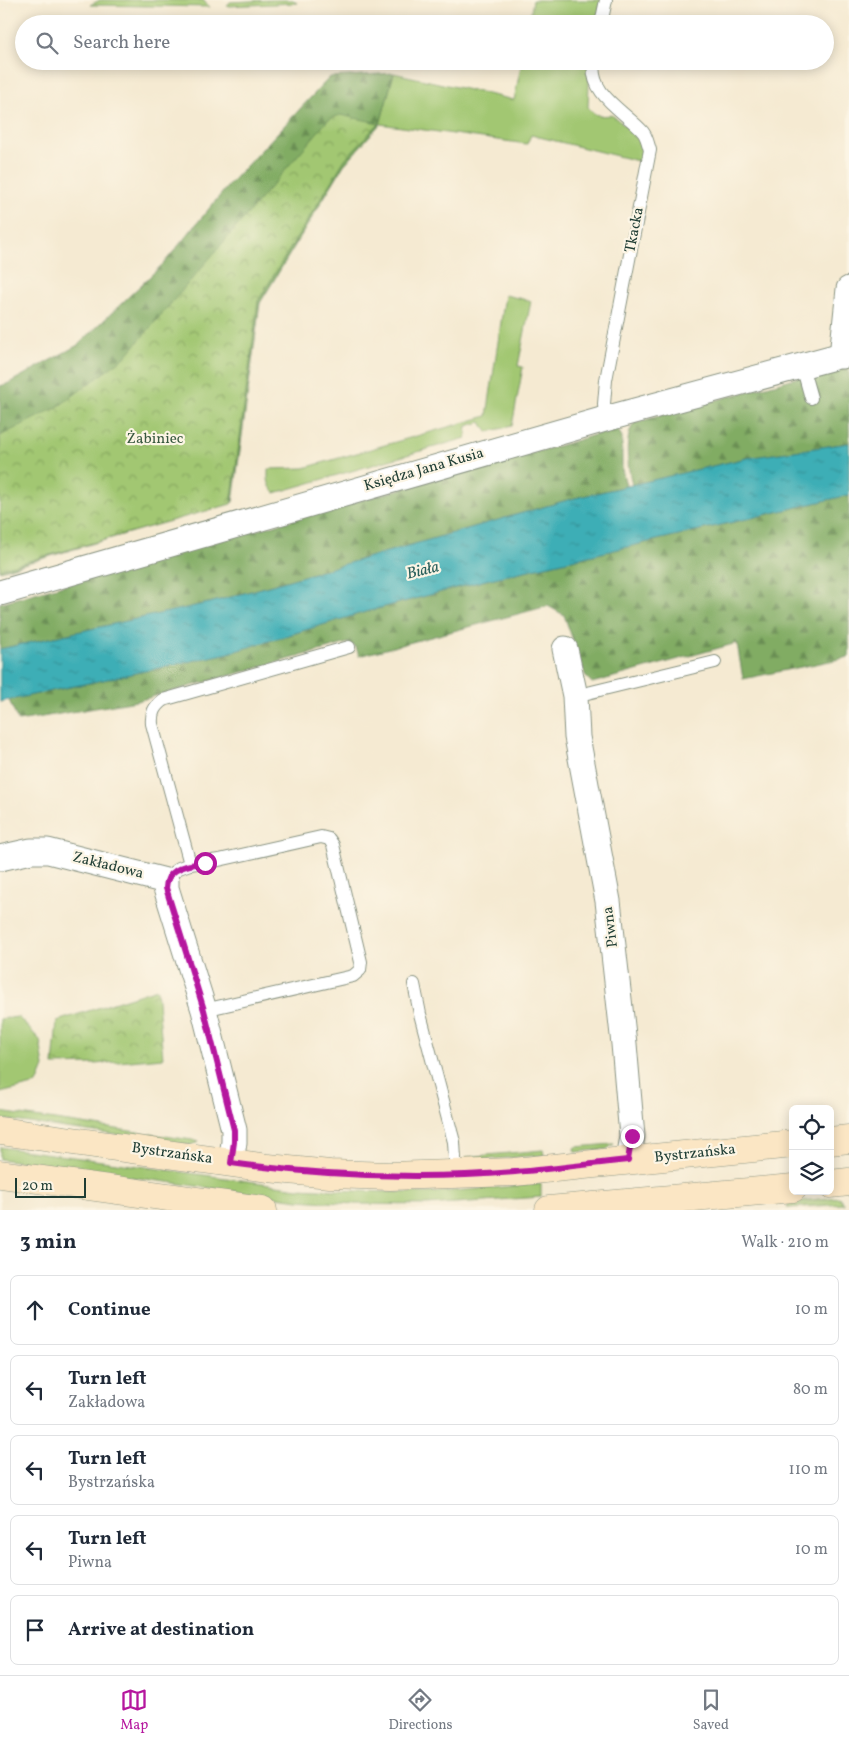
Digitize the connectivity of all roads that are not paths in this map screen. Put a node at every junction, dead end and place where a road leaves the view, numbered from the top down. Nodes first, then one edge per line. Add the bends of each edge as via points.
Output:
1 (606, 0) edge
2 (603, 15) edge
3 (594, 70) edge
4 (849, 289) edge
5 (845, 355) edge
6 (802, 366) junction
7 (811, 398) dead end
8 (605, 419) junction
9 (0, 593) edge
10 (349, 647) dead end
11 (566, 649) dead end
12 (715, 662) dead end
13 (575, 696) junction
14 (0, 858) edge
15 (190, 864) junction
16 (166, 881) junction
17 (414, 984) dead end
18 (204, 1010) junction
19 (0, 1131) edge
20 (849, 1139) edge
21 (834, 1140) edge
22 (789, 1144) edge
23 (628, 1160) junction
24 (231, 1163) junction
25 (0, 1174) edge
26 (456, 1175) junction
27 (849, 1182) edge
28 (834, 1184) edge
29 (789, 1188) edge
30 (648, 1206) edge
31 (614, 1207) edge
32 (252, 1209) edge
33 (557, 1210) edge

1 - 2 lane
3 - 8 lane, Tkacka via 597,85 605,97 644,133 650,150 606,380
4 - 5 street
5 - 6 street, Księdza Jana Kusia
6 - 7 lane
6 - 8 street, Księdza Jana Kusia
8 - 9 street, Księdza Jana Kusia
10 - 15 lane via 163,700 156,706 152,724
11 - 13 street, Piwna
12 - 13 lane
13 - 23 street, Piwna via 576,737 608,901 632,1136
14 - 16 street, Zakładowa via 31,851 48,852
15 - 16 lane via 179,868
15 - 18 lane via 321,837 329,839 361,962 360,970 353,976
16 - 18 street
17 - 26 lane via 454,1142
18 - 24 street via 234,1130
19 - 24 main road, Bystrzańska
20 - 21 main road
22 - 23 main road, Bystrzańska
23 - 26 main road, Bystrzańska
23 - 30 main road
23 - 31 main road
24 - 26 main road, Bystrzańska via 330,1174
25 - 32 main road
27 - 28 main road
29 - 30 main road
30 - 31 main road
31 - 33 main road

